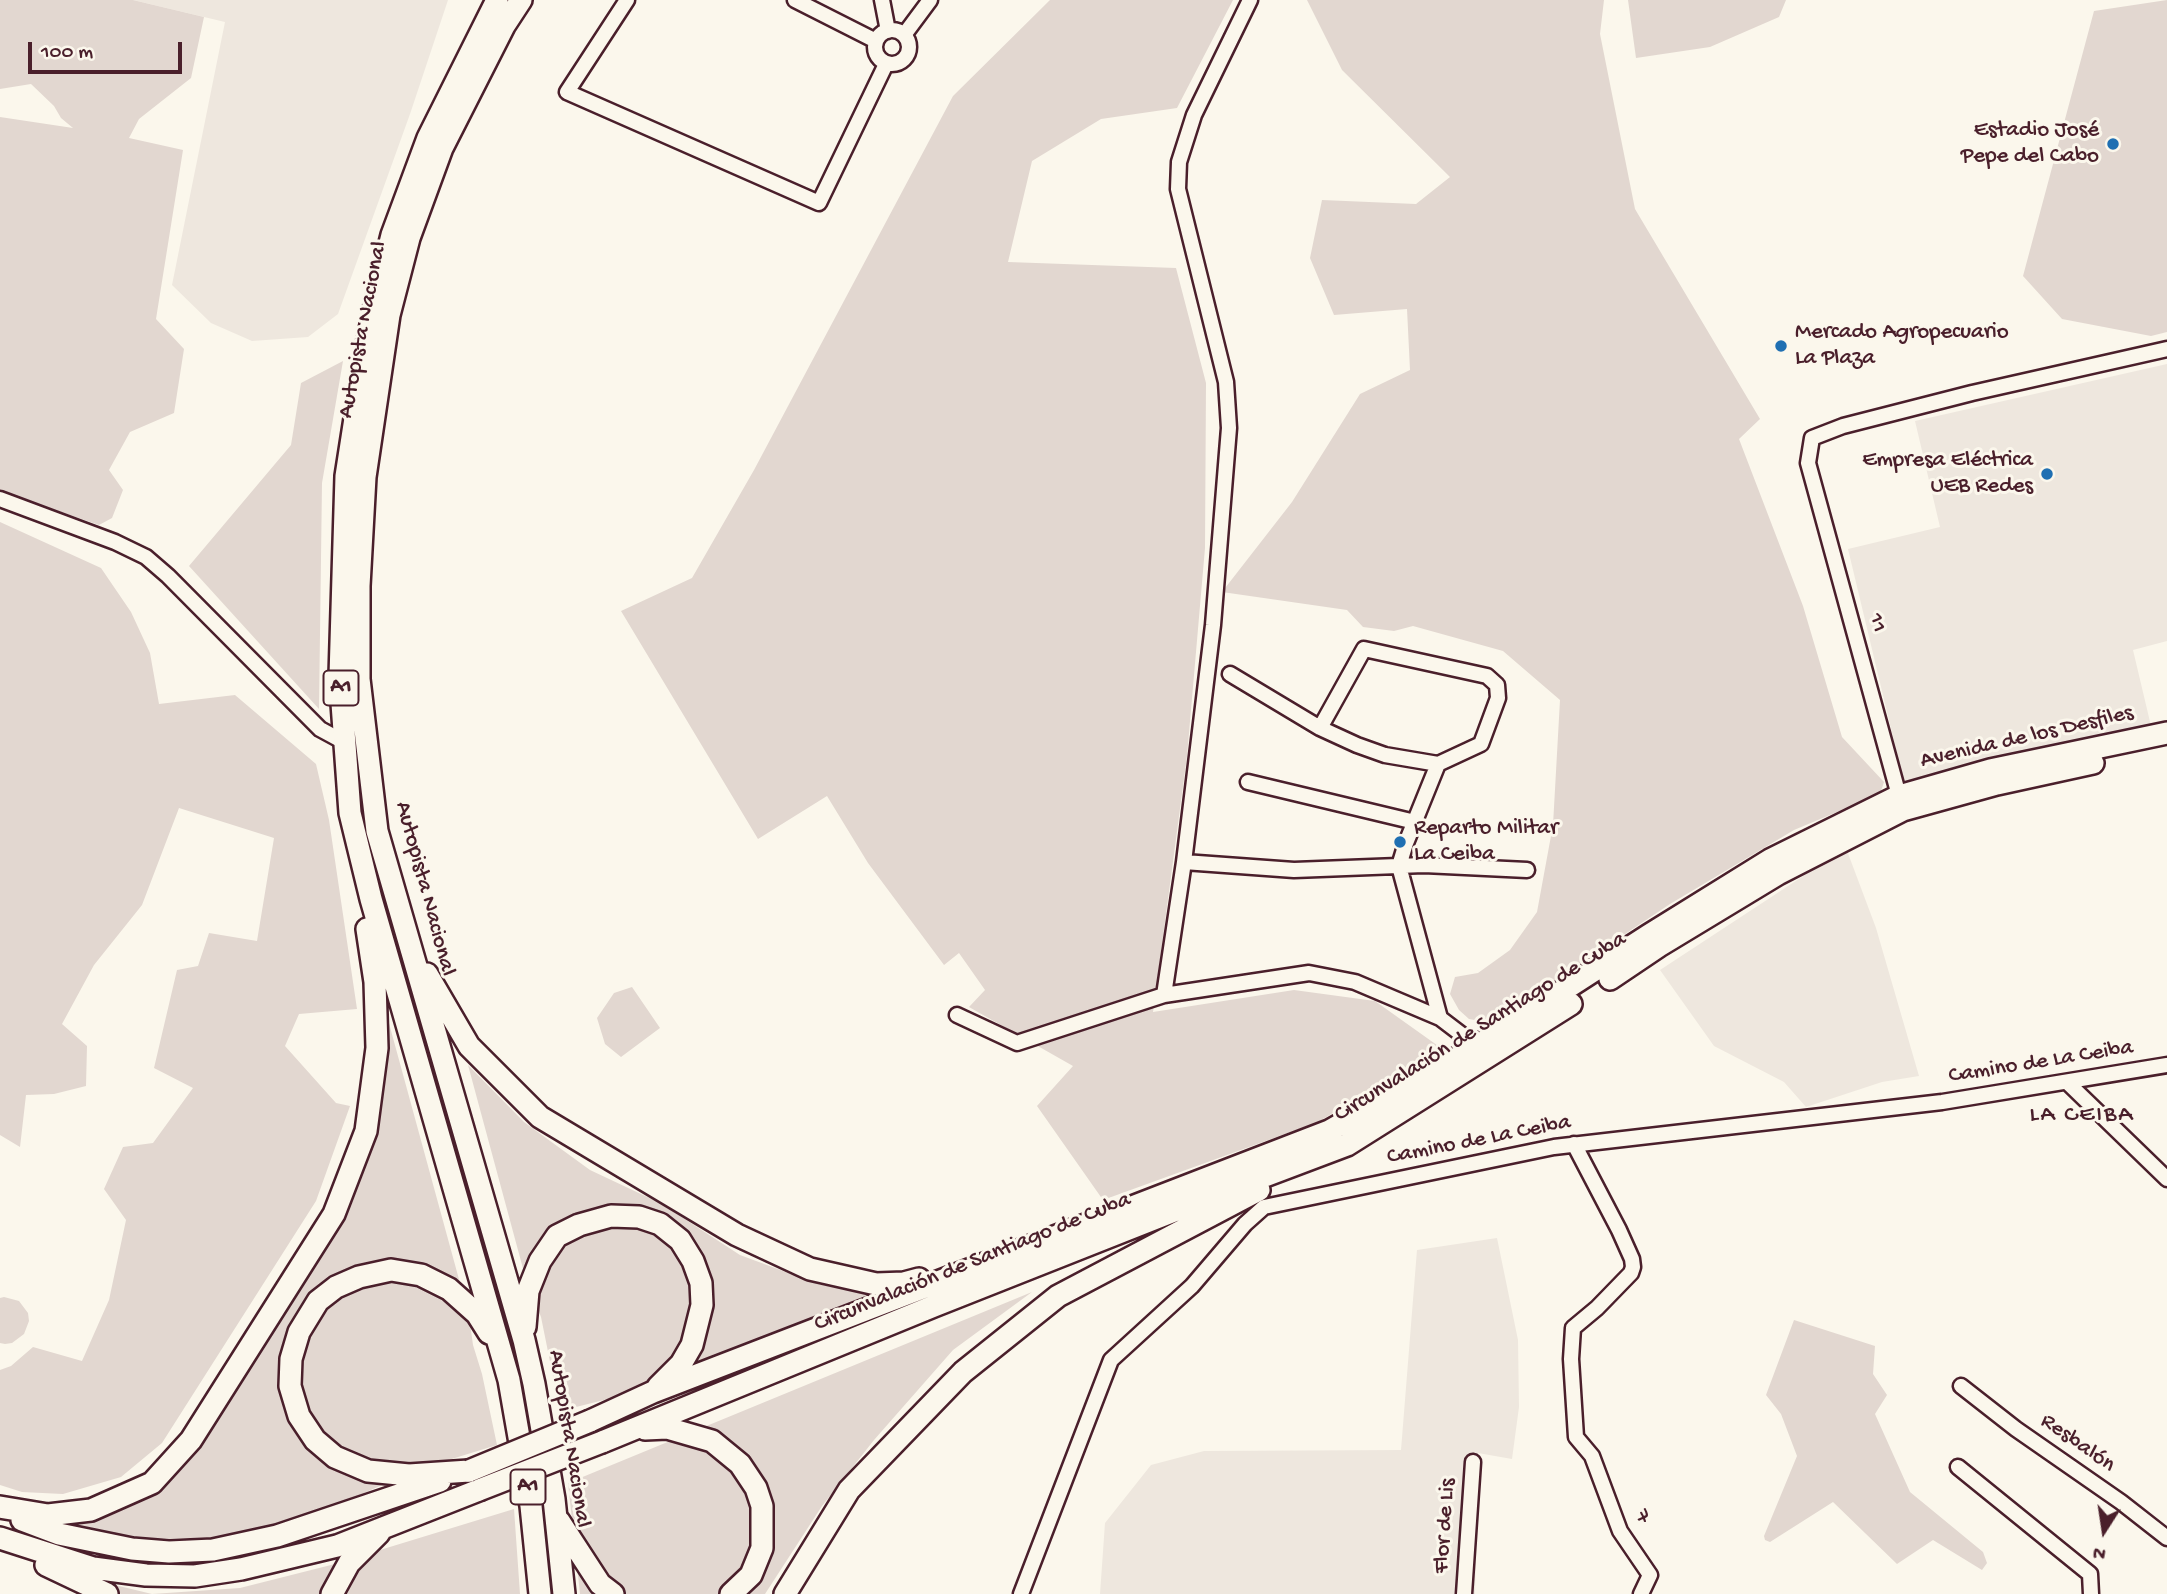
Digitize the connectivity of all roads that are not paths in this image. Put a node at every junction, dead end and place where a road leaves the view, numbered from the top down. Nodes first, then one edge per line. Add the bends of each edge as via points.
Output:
1 (497, 0) edge
2 (521, 0) edge
3 (627, 0) edge
4 (795, 0) edge
5 (882, 0) edge
6 (930, 0) edge
7 (1250, 0) edge
8 (888, 31) junction
9 (904, 35) junction
10 (876, 41) junction
11 (886, 64) junction
12 (2167, 349) edge
13 (0, 499) edge
14 (1230, 674) dead end
15 (1320, 728) junction
16 (2167, 733) edge
17 (344, 742) junction
18 (2144, 745) junction
19 (2167, 747) edge
20 (1438, 764) junction
21 (1248, 782) dead end
22 (1901, 803) junction
23 (350, 813) junction
24 (1415, 822) junction
25 (1184, 862) junction
26 (1399, 866) junction
27 (1527, 870) dead end
28 (408, 938) junction
29 (1164, 995) junction
30 (957, 1015) dead end
31 (1440, 1018) junction
32 (1476, 1057) junction
33 (2167, 1065) edge
34 (2068, 1083) junction
35 (1347, 1144) junction
36 (1574, 1144) junction
37 (2167, 1179) edge
38 (1256, 1191) junction
39 (1245, 1224) junction
40 (1041, 1242) junction
41 (524, 1340) junction
42 (509, 1380) junction
43 (1961, 1386) dead end
44 (653, 1392) junction
45 (629, 1431) junction
46 (1473, 1462) dead end
47 (1958, 1467) dead end
48 (474, 1481) junction
49 (0, 1509) edge
50 (555, 1513) junction
51 (387, 1526) junction
52 (2167, 1538) edge
53 (0, 1540) edge
54 (537, 1560) junction
55 (107, 1594) edge
56 (332, 1594) edge
57 (534, 1594) edge
58 (540, 1594) edge
59 (564, 1594) edge
60 (614, 1594) edge
61 (731, 1594) edge
62 (785, 1594) edge
63 (1021, 1594) edge
64 (1464, 1594) edge
65 (1641, 1594) edge
66 (2091, 1594) edge

1 - 17 highway, Autopista Nacional / A1 via 428,138 391,235 372,318 346,476 340,664
2 - 28 highway, Autopista Nacional / A1 via 442,148 409,238 389,315 365,477 359,678 377,831
3 - 11 street via 567,92 819,203
4 - 10 street
5 - 8 street
6 - 9 street
7 - 25 street via 1194,115 1179,162 1178,189 1226,382 1229,428 1213,625
8 - 9 street
8 - 10 street
9 - 11 street via 909,45 907,57 898,64
10 - 11 street via 875,52
12 - 22 street, 11 via 1972,393 1812,438 1808,463
13 - 17 street via 146,557 320,729
14 - 15 street
15 - 20 street via 1385,755
15 - 20 street via 1364,649 1487,676 1497,685 1498,698 1481,744
16 - 18 highway, Avenida de los Desfiles
17 - 23 highway, Autopista Nacional / A1
18 - 19 highway, Avenida de los Desfiles
18 - 22 highway, Avenida de los Desfiles via 1990,770
20 - 24 street
21 - 24 street
22 - 32 highway, Circunvalación de Santiago de Cuba via 1770,860 1649,935
23 - 42 highway, Autopista Nacional / A1 via 370,899
23 - 49 highway via 375,982 377,1048 366,1131 334,1214 191,1440 152,1483 91,1510 48,1515
24 - 26 street
25 - 26 street via 1294,870
25 - 29 street
26 - 27 street
26 - 31 street
28 - 40 highway via 469,1046 540,1117 737,1235 810,1269 876,1284 904,1283
28 - 41 highway, Autopista Nacional / A1
29 - 30 street via 1017,1043
29 - 31 street via 1309,974 1354,982
31 - 32 street via 1461,1034
32 - 35 highway, Circunvalación de Santiago de Cuba
32 - 40 highway, Circunvalación de Santiago de Cuba via 1329,1132
33 - 34 street, Camino de La Ceiba
34 - 36 street, Camino de La Ceiba
34 - 37 street
35 - 38 highway
35 - 45 highway, Circunvalación de Santiago de Cuba
36 - 39 street, Camino de La Ceiba via 1264,1208
36 - 65 street, 7 via 1633,1267 1571,1333 1576,1437 1592,1456 1620,1531 1650,1575
38 - 39 street
38 - 62 highway via 1058,1296 963,1371 849,1490
39 - 63 street, Camino de La Ceiba via 1192,1286 1111,1360
40 - 44 highway, Circunvalación de Santiago de Cuba
41 - 44 highway via 528,1291 557,1236 611,1216 639,1217 660,1224 680,1240 694,1261 702,1306 692,1345 681,1364
41 - 50 highway, Autopista Nacional / A1
42 - 48 highway via 477,1314 449,1289 421,1275 391,1270 336,1287 318,1301 299,1332 290,1386 299,1416 315,1440 335,1457 368,1471
42 - 54 highway, Autopista Nacional / A1
43 - 52 street, Resbalón
44 - 48 highway, Circunvalación de Santiago de Cuba, bridge
45 - 48 highway, Circunvalación de Santiago de Cuba, bridge
45 - 61 highway via 667,1428 712,1441 740,1464 756,1488 762,1506 762,1548 751,1575
46 - 64 street, Flor de Lis
47 - 66 street via 2090,1574
48 - 49 highway, Circunvalación de Santiago de Cuba via 213,1550 132,1549 59,1534
48 - 51 highway, Circunvalación de Santiago de Cuba
50 - 59 highway, Autopista Nacional / A1
50 - 60 highway via 600,1584
51 - 53 highway, Circunvalación de Santiago de Cuba via 337,1546 195,1576 93,1568
51 - 56 highway via 349,1563
53 - 55 highway
54 - 57 highway
54 - 58 highway, Autopista Nacional / A1

